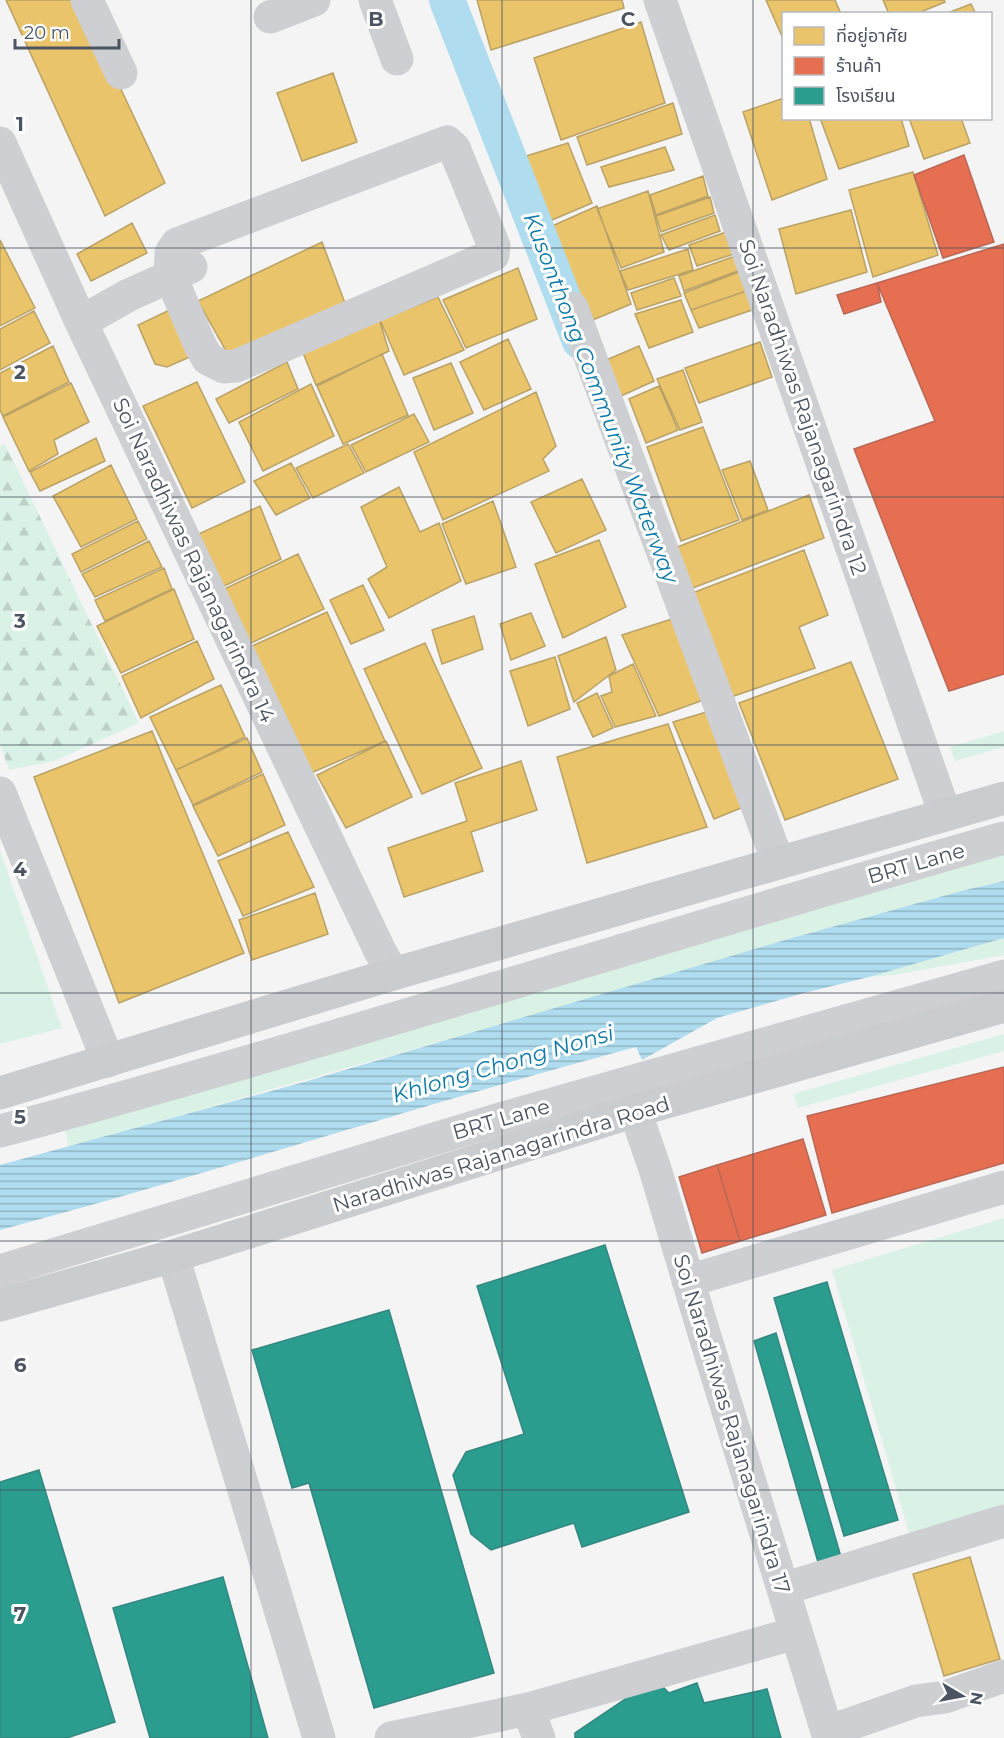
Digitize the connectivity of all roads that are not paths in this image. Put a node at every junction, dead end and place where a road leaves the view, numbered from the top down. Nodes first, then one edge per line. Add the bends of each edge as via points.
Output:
1 (314, 0) edge
2 (375, 0) edge
3 (660, 0) edge
4 (94, 2) edge
5 (270, 17) dead end
6 (397, 59) dead end
7 (121, 73) dead end
8 (0, 143) edge
9 (181, 271) junction
10 (572, 308) dead end
11 (81, 322) junction
12 (0, 793) edge
13 (1004, 798) edge
14 (945, 814) junction
15 (1004, 838) edge
16 (778, 862) junction
17 (393, 974) junction
18 (1004, 976) edge
19 (1004, 1006) edge
20 (108, 1061) junction
21 (0, 1094) edge
22 (635, 1111) junction
23 (0, 1131) edge
24 (1004, 1187) edge
25 (173, 1256) junction
26 (0, 1271) edge
27 (688, 1281) junction
28 (0, 1305) edge
29 (1004, 1521) edge
30 (783, 1589) junction
31 (796, 1633) junction
32 (1004, 1676) edge
33 (533, 1723) edge
34 (828, 1735) edge
35 (319, 1738) edge
36 (391, 1738) edge

1 - 5 street
2 - 6 street
3 - 14 street, Soi Naradhiwas Rajanagarindra 12
4 - 7 street
8 - 11 street, Soi Naradhiwas Rajanagarindra 14
9 - 9 street via 169,258 180,243 444,142 454,148 494,246 489,258 230,367 207,357
9 - 11 street
10 - 16 street
11 - 17 street, Soi Naradhiwas Rajanagarindra 14
12 - 20 street
13 - 14 main road
14 - 16 main road
15 - 23 street, BRT Lane via 169,1085
16 - 17 main road
17 - 20 main road
18 - 26 street, BRT Lane via 500,1119
19 - 22 main road, Naradhiwas Rajanagarindra Road
20 - 21 main road
22 - 25 main road, Naradhiwas Rajanagarindra Road
22 - 27 street, Soi Naradhiwas Rajanagarindra 17
24 - 27 street
25 - 28 main road, Naradhiwas Rajanagarindra Road
25 - 35 street
27 - 30 street, Soi Naradhiwas Rajanagarindra 17
29 - 30 street
30 - 31 street, Soi Naradhiwas Rajanagarindra 17
31 - 33 street
31 - 34 street, Soi Naradhiwas Rajanagarindra 17
32 - 34 street via 945,1697 916,1701
33 - 36 street

